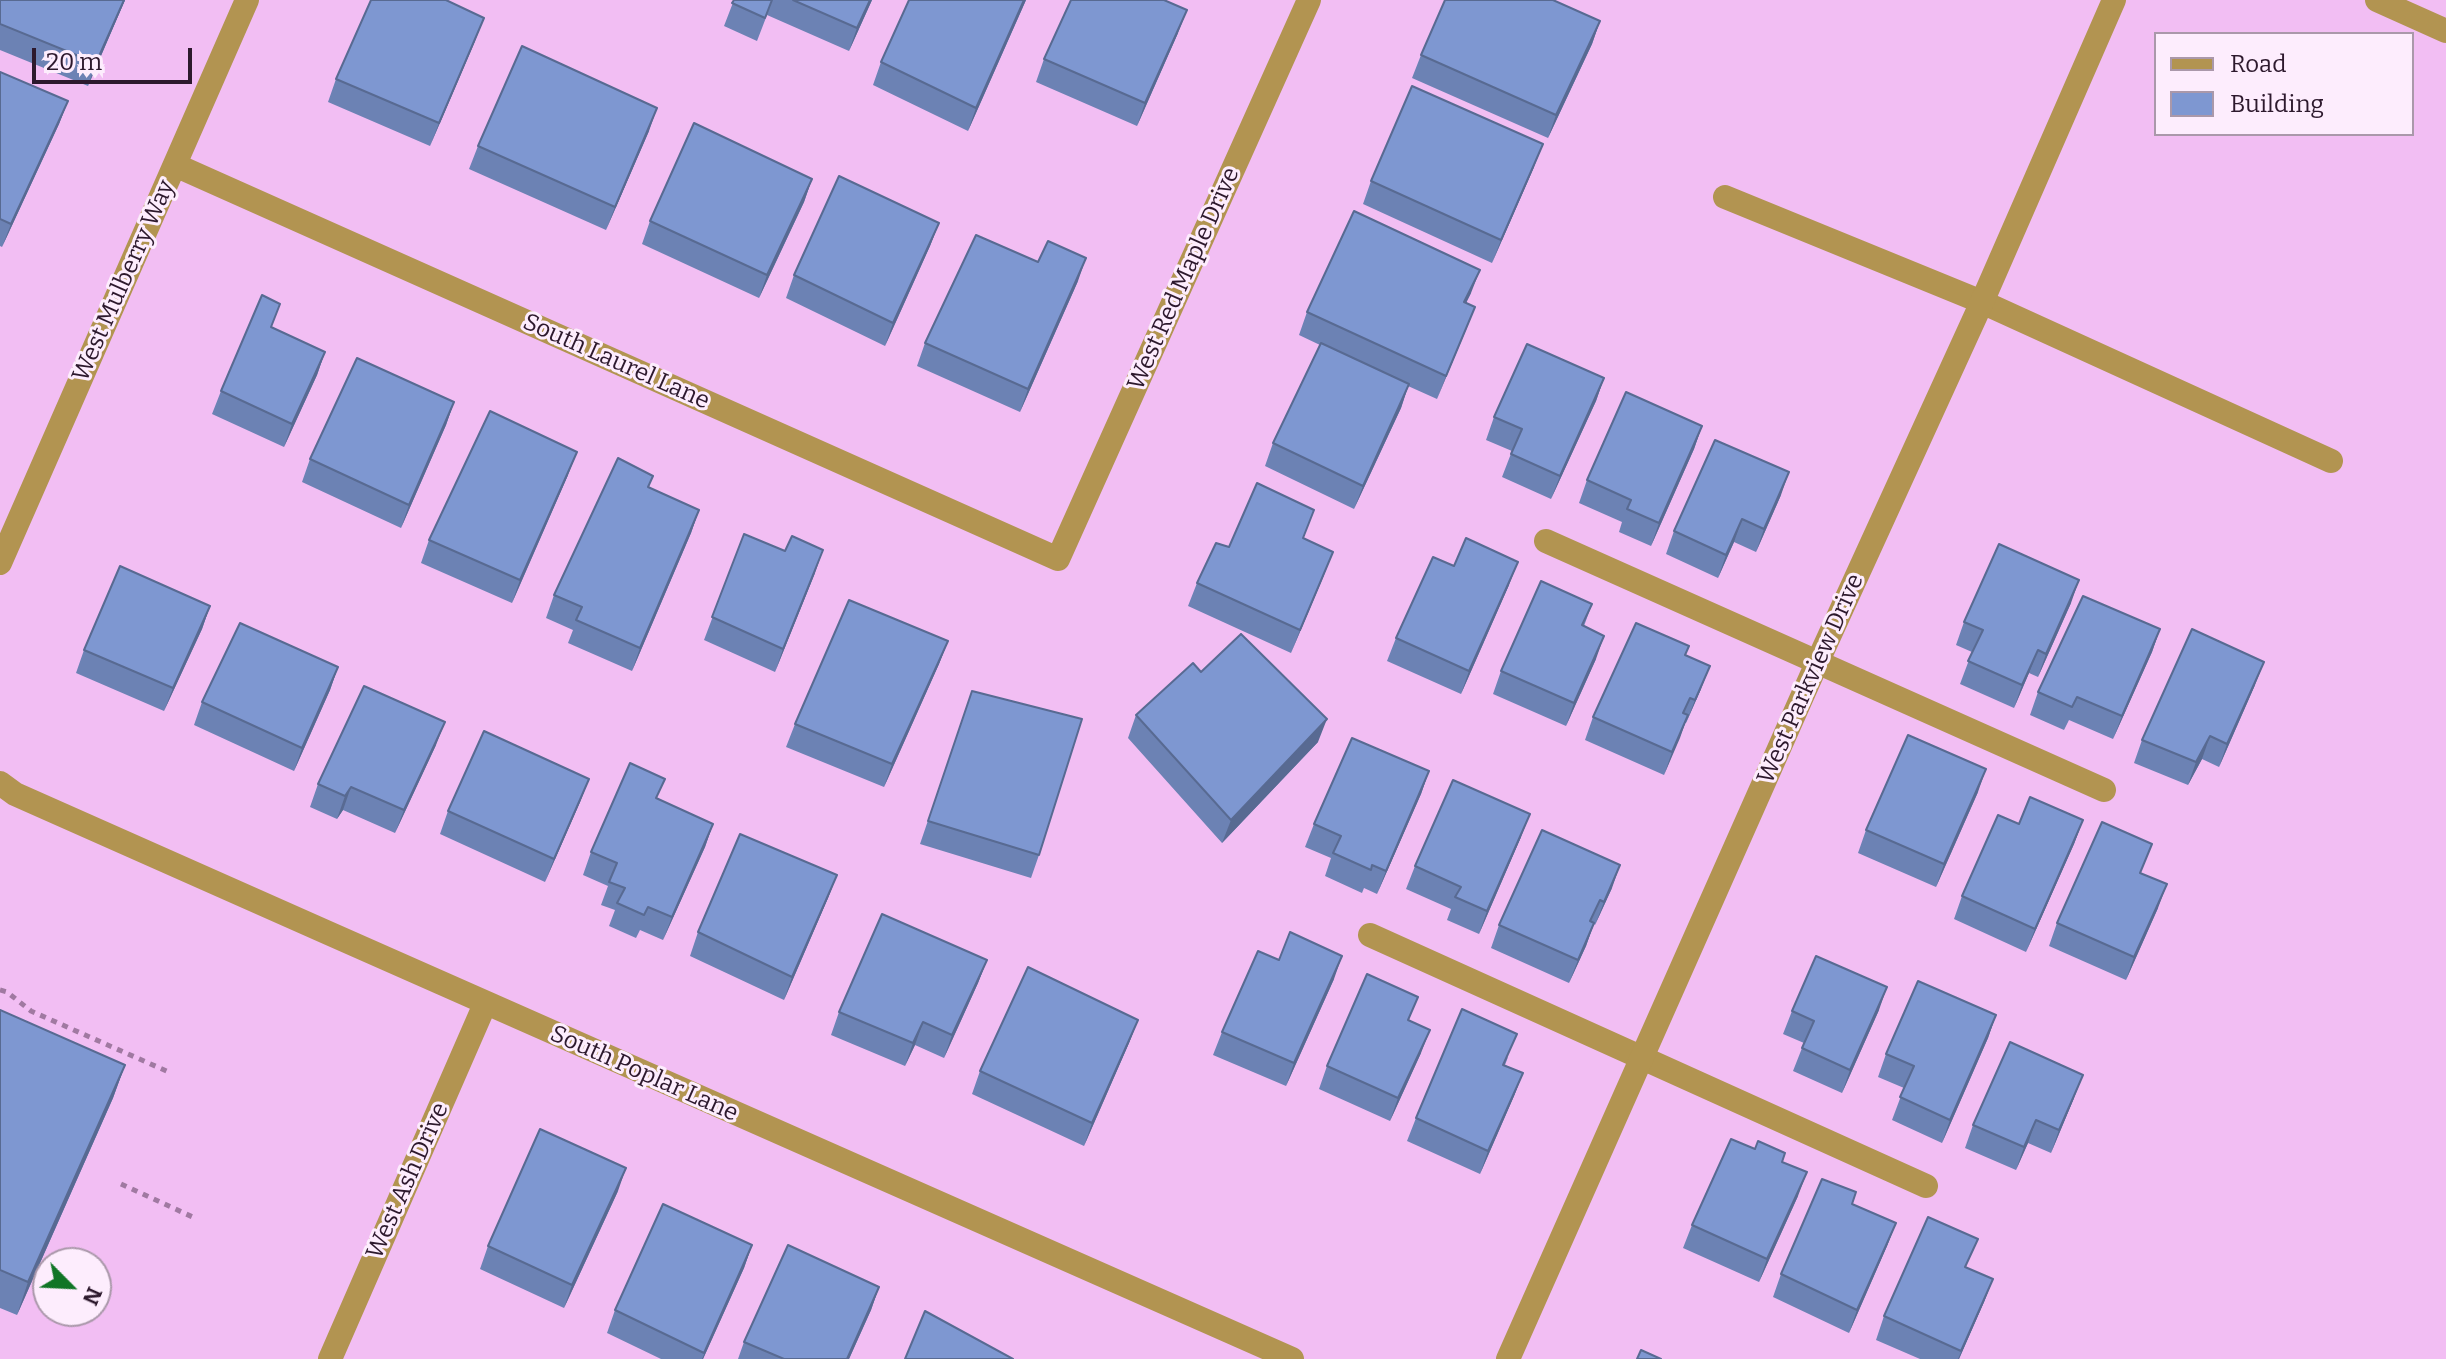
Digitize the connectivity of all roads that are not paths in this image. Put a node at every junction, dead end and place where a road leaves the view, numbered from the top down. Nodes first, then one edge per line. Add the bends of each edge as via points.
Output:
1 (247, 0) edge
2 (1309, 0) edge
3 (2114, 0) edge
4 (2377, 0) edge
5 (2446, 31) edge
6 (175, 165) junction
7 (1725, 197) dead end
8 (1982, 302) junction
9 (2331, 461) dead end
10 (1546, 541) dead end
11 (1058, 559) joint
12 (0, 563) edge
13 (1817, 663) junction
14 (0, 783) edge
15 (2104, 790) dead end
16 (1370, 935) dead end
17 (485, 1004) junction
18 (1642, 1058) junction
19 (1926, 1186) dead end
20 (330, 1359) edge
21 (1292, 1359) edge
22 (1508, 1359) edge

1 - 6 street, West Mulberry Way
2 - 11 street, West Red Maple Drive
3 - 8 street, West Parkview Drive
4 - 5 street
6 - 11 street, South Laurel Lane
6 - 12 street, West Mulberry Way
7 - 8 street
8 - 9 street
8 - 13 street, West Parkview Drive
10 - 13 street
13 - 15 street
13 - 18 street, West Parkview Drive
14 - 17 street, South Poplar Lane
16 - 18 street
17 - 20 street, West Ash Drive
17 - 21 street, South Poplar Lane
18 - 19 street
18 - 22 street, West Parkview Drive

